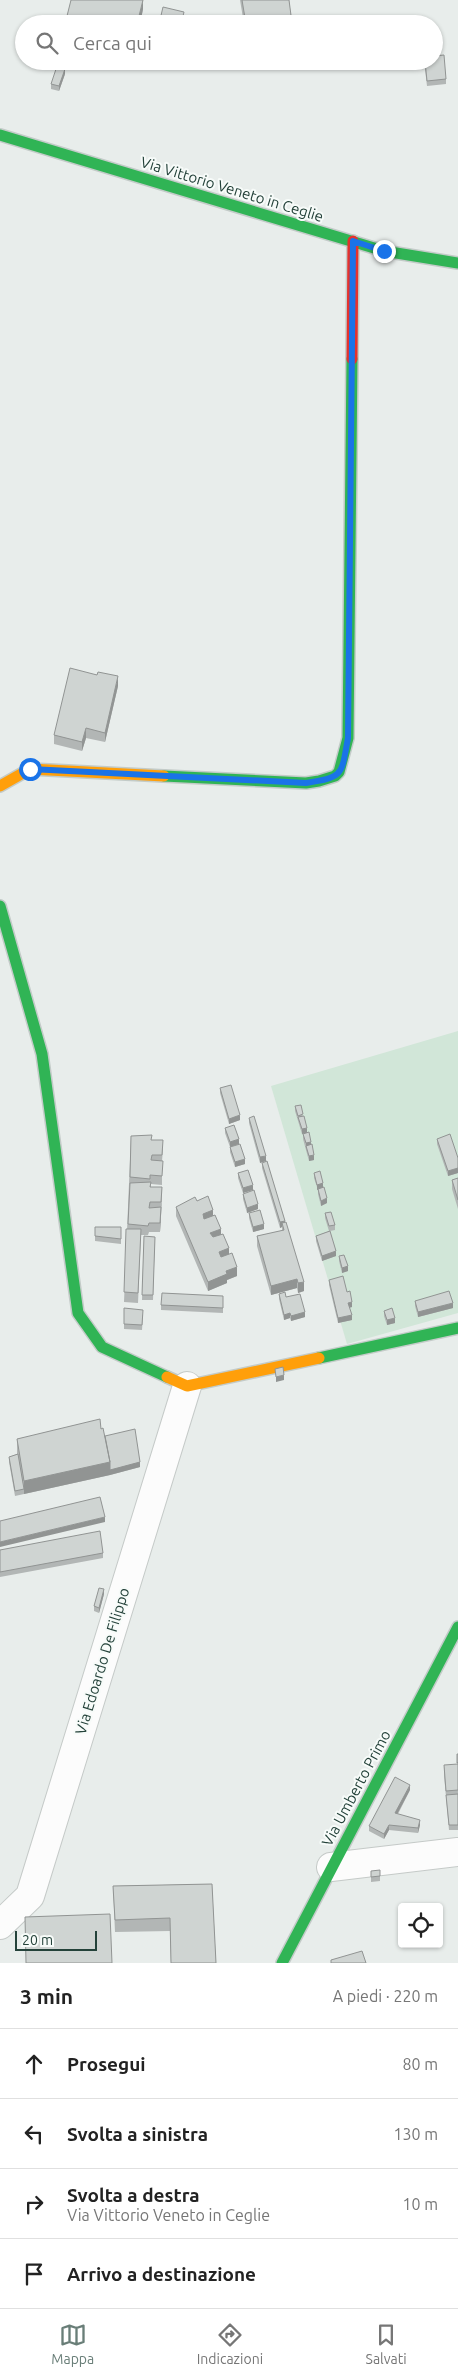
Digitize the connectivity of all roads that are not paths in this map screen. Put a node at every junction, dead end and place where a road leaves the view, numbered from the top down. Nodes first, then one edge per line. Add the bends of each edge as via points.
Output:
1 (0, 135) edge
2 (353, 241) junction
3 (458, 263) edge
4 (0, 786) edge
5 (0, 906) edge
6 (458, 1328) edge
7 (187, 1386) junction
8 (458, 1627) edge
9 (458, 1852) edge
10 (331, 1867) junction
11 (0, 1925) edge
12 (282, 1963) edge

1 - 2 street, Via Vittorio Veneto in Ceglie
2 - 3 street, Via Vittorio Veneto in Ceglie via 384,251
2 - 4 street via 348,738 342,770 332,779 306,783 30,769
5 - 7 street via 42,1054 78,1313 102,1348
6 - 7 street
7 - 11 street, Via Edoardo De Filippo via 30,1896
8 - 10 street, Via Umberto Primo
9 - 10 street
10 - 12 street, Via Umberto Primo

